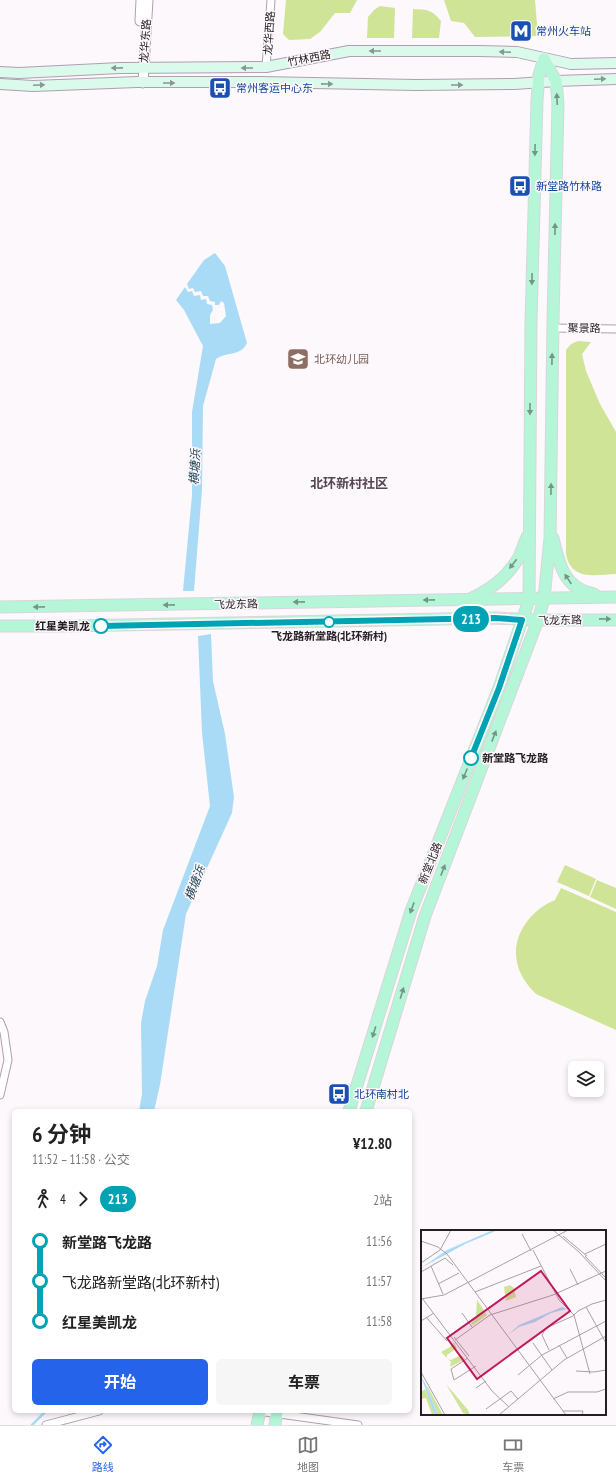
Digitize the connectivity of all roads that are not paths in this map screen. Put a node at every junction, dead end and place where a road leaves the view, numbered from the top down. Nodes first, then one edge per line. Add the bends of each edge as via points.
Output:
1 (141, 0) edge
2 (148, 0) edge
3 (271, 0) edge
4 (544, 59) junction
5 (616, 63) edge
6 (266, 67) junction
7 (140, 68) junction
8 (0, 72) edge
9 (538, 79) junction
10 (616, 79) edge
11 (556, 81) junction
12 (140, 82) junction
13 (0, 84) edge
14 (553, 328) junction
15 (616, 329) edge
16 (550, 528) junction
17 (530, 529) junction
18 (616, 597) edge
19 (544, 599) junction
20 (468, 600) junction
21 (529, 600) junction
22 (0, 608) edge
23 (522, 620) junction
24 (538, 620) junction
25 (616, 620) edge
26 (0, 626) edge
27 (0, 1022) edge
28 (0, 1095) edge
29 (351, 1109) edge
30 (367, 1109) edge
31 (91, 1413) edge
32 (260, 1413) edge
33 (265, 1413) edge
34 (276, 1417) edge
35 (46, 1425) edge
36 (257, 1425) edge
37 (358, 1425) edge

1 - 7 street, 龙华东路
2 - 7 street, 龙华东路
3 - 6 street, 龙华西路
4 - 5 main road, 竹林西路 via 571,64
4 -> 6 main road, 竹林西路 via 517,52 479,50 349,51
4 - 9 main road, 新堂北路
4 - 11 main road
6 -> 7 main road, 竹林西路
7 -> 8 main road, 竹林西路
7 - 12 street, 龙华东路
9 - 11 main road, 竹林西路
12 -> 9 main road, 竹林西路 via 416,85 515,84
9 -> 17 main road, 新堂北路 via 531,322
11 -> 10 main road, 竹林西路
14 -> 11 main road via 558,104
13 -> 12 main road, 竹林西路 via 33,86
14 - 15 street, 聚景路
16 -> 14 main road
18 -> 16 main road via 584,592 570,583 560,565
16 - 19 main road, 新堂北路
17 -> 20 main road via 519,557 502,579 485,592
17 - 21 main road, 新堂北路
18 - 19 main road, 飞龙东路
19 - 21 main road, 飞龙东路
19 - 24 main road, 新堂北路
20 - 21 main road, 飞龙东路
20 -> 22 main road, 飞龙东路
21 - 23 main road, 新堂北路
23 - 24 main road, 飞龙东路
23 - 26 main road, 飞龙东路 via 495,618
23 -> 29 main road, 新堂北路 via 499,688 411,911
24 -> 25 main road, 飞龙东路
30 -> 24 main road, 新堂北路 via 425,916
27 - 28 street via 8,1060
31 - 35 street
32 - 36 main road
33 - 34 street
34 - 37 street

